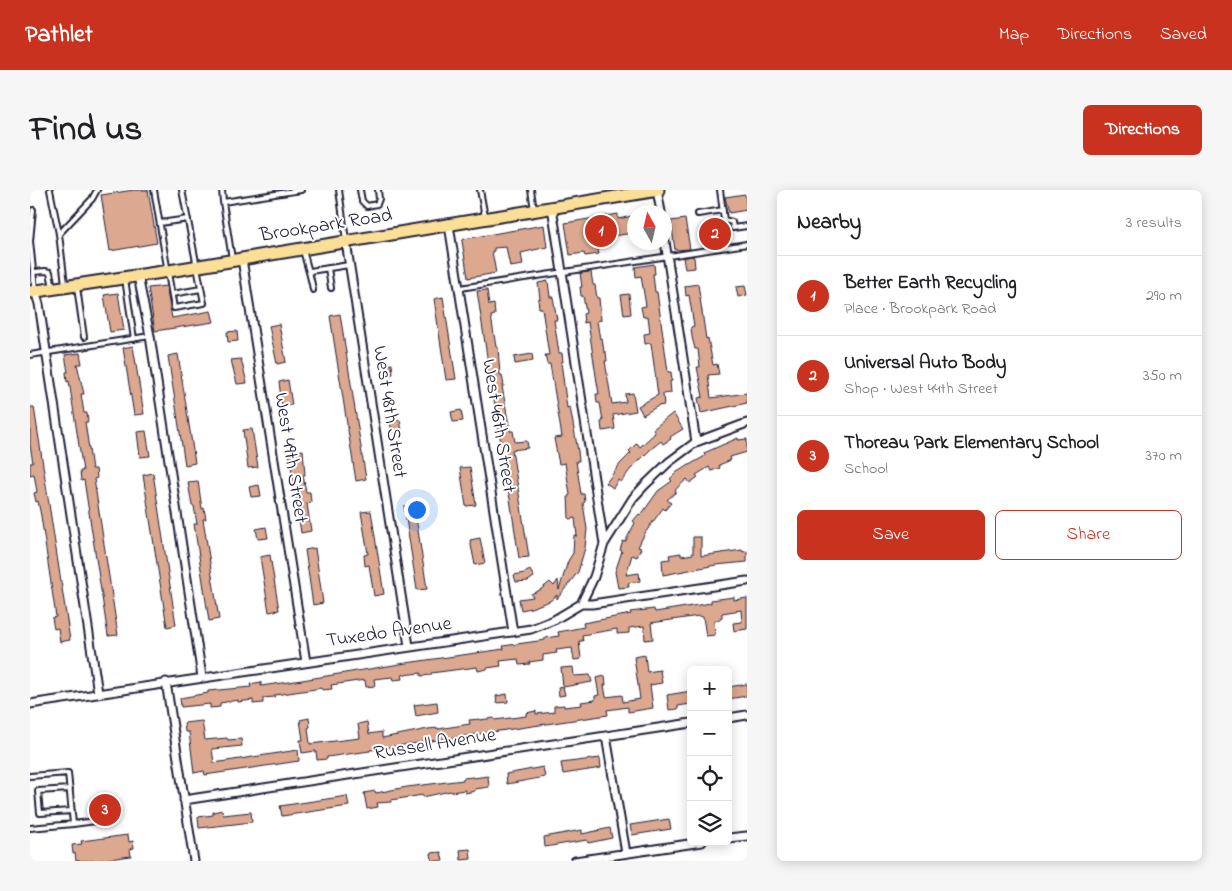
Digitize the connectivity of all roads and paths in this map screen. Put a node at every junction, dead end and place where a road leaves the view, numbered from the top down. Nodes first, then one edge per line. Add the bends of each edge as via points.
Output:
1 (50, 190) edge
2 (97, 190) edge
3 (154, 190) edge
4 (182, 190) edge
5 (222, 190) edge
6 (301, 190) edge
7 (340, 190) edge
8 (360, 190) edge
9 (378, 190) edge
10 (480, 190) edge
11 (531, 190) edge
12 (657, 190) edge
13 (720, 190) edge
14 (607, 194) edge
15 (223, 202) junction
16 (660, 205) edge
17 (552, 207) junction
18 (33, 210) dead end
19 (723, 210) junction
20 (534, 211) junction
21 (698, 214) dead end
22 (188, 219) junction
23 (485, 219) junction
24 (160, 223) junction
25 (450, 226) junction
26 (747, 226) edge
27 (59, 234) junction
28 (346, 242) junction
29 (747, 244) edge
30 (303, 249) junction
31 (667, 250) edge
32 (668, 256) junction
33 (237, 260) junction
34 (350, 265) junction
35 (197, 266) junction
36 (328, 268) junction
37 (168, 271) junction
38 (310, 271) junction
39 (34, 272) junction
40 (563, 272) junction
41 (138, 276) junction
42 (125, 278) junction
43 (65, 287) junction
44 (331, 288) dead end
45 (460, 288) junction
46 (201, 289) junction
47 (313, 290) dead end
48 (33, 291) edge
49 (172, 294) junction
50 (150, 336) junction
51 (84, 337) dead end
52 (134, 339) junction
53 (46, 352) junction
54 (30, 355) edge
55 (747, 423) edge
56 (696, 442) junction
57 (604, 544) junction
58 (747, 581) edge
59 (581, 604) junction
60 (513, 632) junction
61 (409, 646) junction
62 (306, 662) junction
63 (202, 677) junction
64 (166, 682) junction
65 (98, 693) junction
66 (30, 704) edge
67 (747, 715) edge
68 (732, 717) edge
69 (687, 724) edge
70 (606, 736) junction
71 (30, 776) edge
72 (70, 789) junction
73 (184, 800) junction
74 (72, 811) junction
75 (111, 819) dead end
76 (73, 824) junction
77 (30, 828) edge
78 (747, 836) edge
79 (732, 838) edge
80 (687, 844) edge
81 (626, 853) junction
82 (194, 861) edge
83 (575, 861) edge

1 - 27 lane
2 - 27 lane via 92,200
3 - 24 lane
4 - 22 lane
5 - 15 lane
6 - 15 lane
7 - 28 lane
8 - 9 lane via 362,202 367,206 377,204
10 - 23 lane
11 - 20 lane
12 - 14 main road, Brookpark Road
12 - 16 street
13 - 19 lane
14 - 17 main road, Brookpark Road
15 - 33 lane
17 - 20 main road, Brookpark Road
17 - 40 street
18 - 39 lane via 30,241
19 - 21 lane
19 - 26 lane via 724,220 732,222 733,228
20 - 23 main road, Brookpark Road
22 - 24 lane
22 - 35 lane
23 - 25 main road, Brookpark Road
24 - 37 lane
25 - 28 main road, Brookpark Road
25 - 45 street, West 46th Street
27 - 43 lane
28 - 30 main road, Brookpark Road
28 - 34 street, West 48th Street
29 - 32 lane
30 - 33 main road, Brookpark Road
30 - 38 lane
31 - 32 street
32 - 40 lane
32 - 56 street
33 - 35 main road, Brookpark Road
33 - 62 street, West 49th Street
34 - 36 lane
34 - 61 street, West 48th Street
35 - 37 main road, Brookpark Road
35 - 46 lane
36 - 38 lane
36 - 44 lane
37 - 41 main road, Brookpark Road
37 - 49 lane
38 - 47 lane
39 - 43 lane via 50,272
39 - 48 lane
40 - 45 lane
40 - 57 street
41 - 42 main road, Brookpark Road
41 - 50 street
42 - 43 main road, Brookpark Road
42 - 52 lane
43 - 48 main road, Brookpark Road
43 - 51 lane
45 - 60 street, West 46th Street
46 - 49 lane
46 - 49 lane via 204,303 174,308
48 - 53 street
50 - 52 lane
50 - 63 street
52 - 53 lane
53 - 54 lane
53 - 65 street
55 - 56 street
56 - 57 street via 639,492
57 - 59 street
58 - 59 street, Tuxedo Avenue
59 - 60 street, Tuxedo Avenue via 554,620
60 - 61 street, Tuxedo Avenue
61 - 62 street, Tuxedo Avenue
62 - 63 street, Tuxedo Avenue
63 - 64 street, Tuxedo Avenue
64 - 65 street, Tuxedo Avenue
64 - 73 street
65 - 66 street, Tuxedo Avenue
67 - 68 street
69 - 70 street, Russell Avenue
70 - 73 street, Russell Avenue
70 - 81 street
71 - 72 lane via 68,773
72 - 74 lane
72 - 74 lane via 38,791 40,813
73 - 82 street
74 - 76 lane
75 - 76 lane
76 - 77 lane
78 - 79 street
80 - 81 street
81 - 83 street

